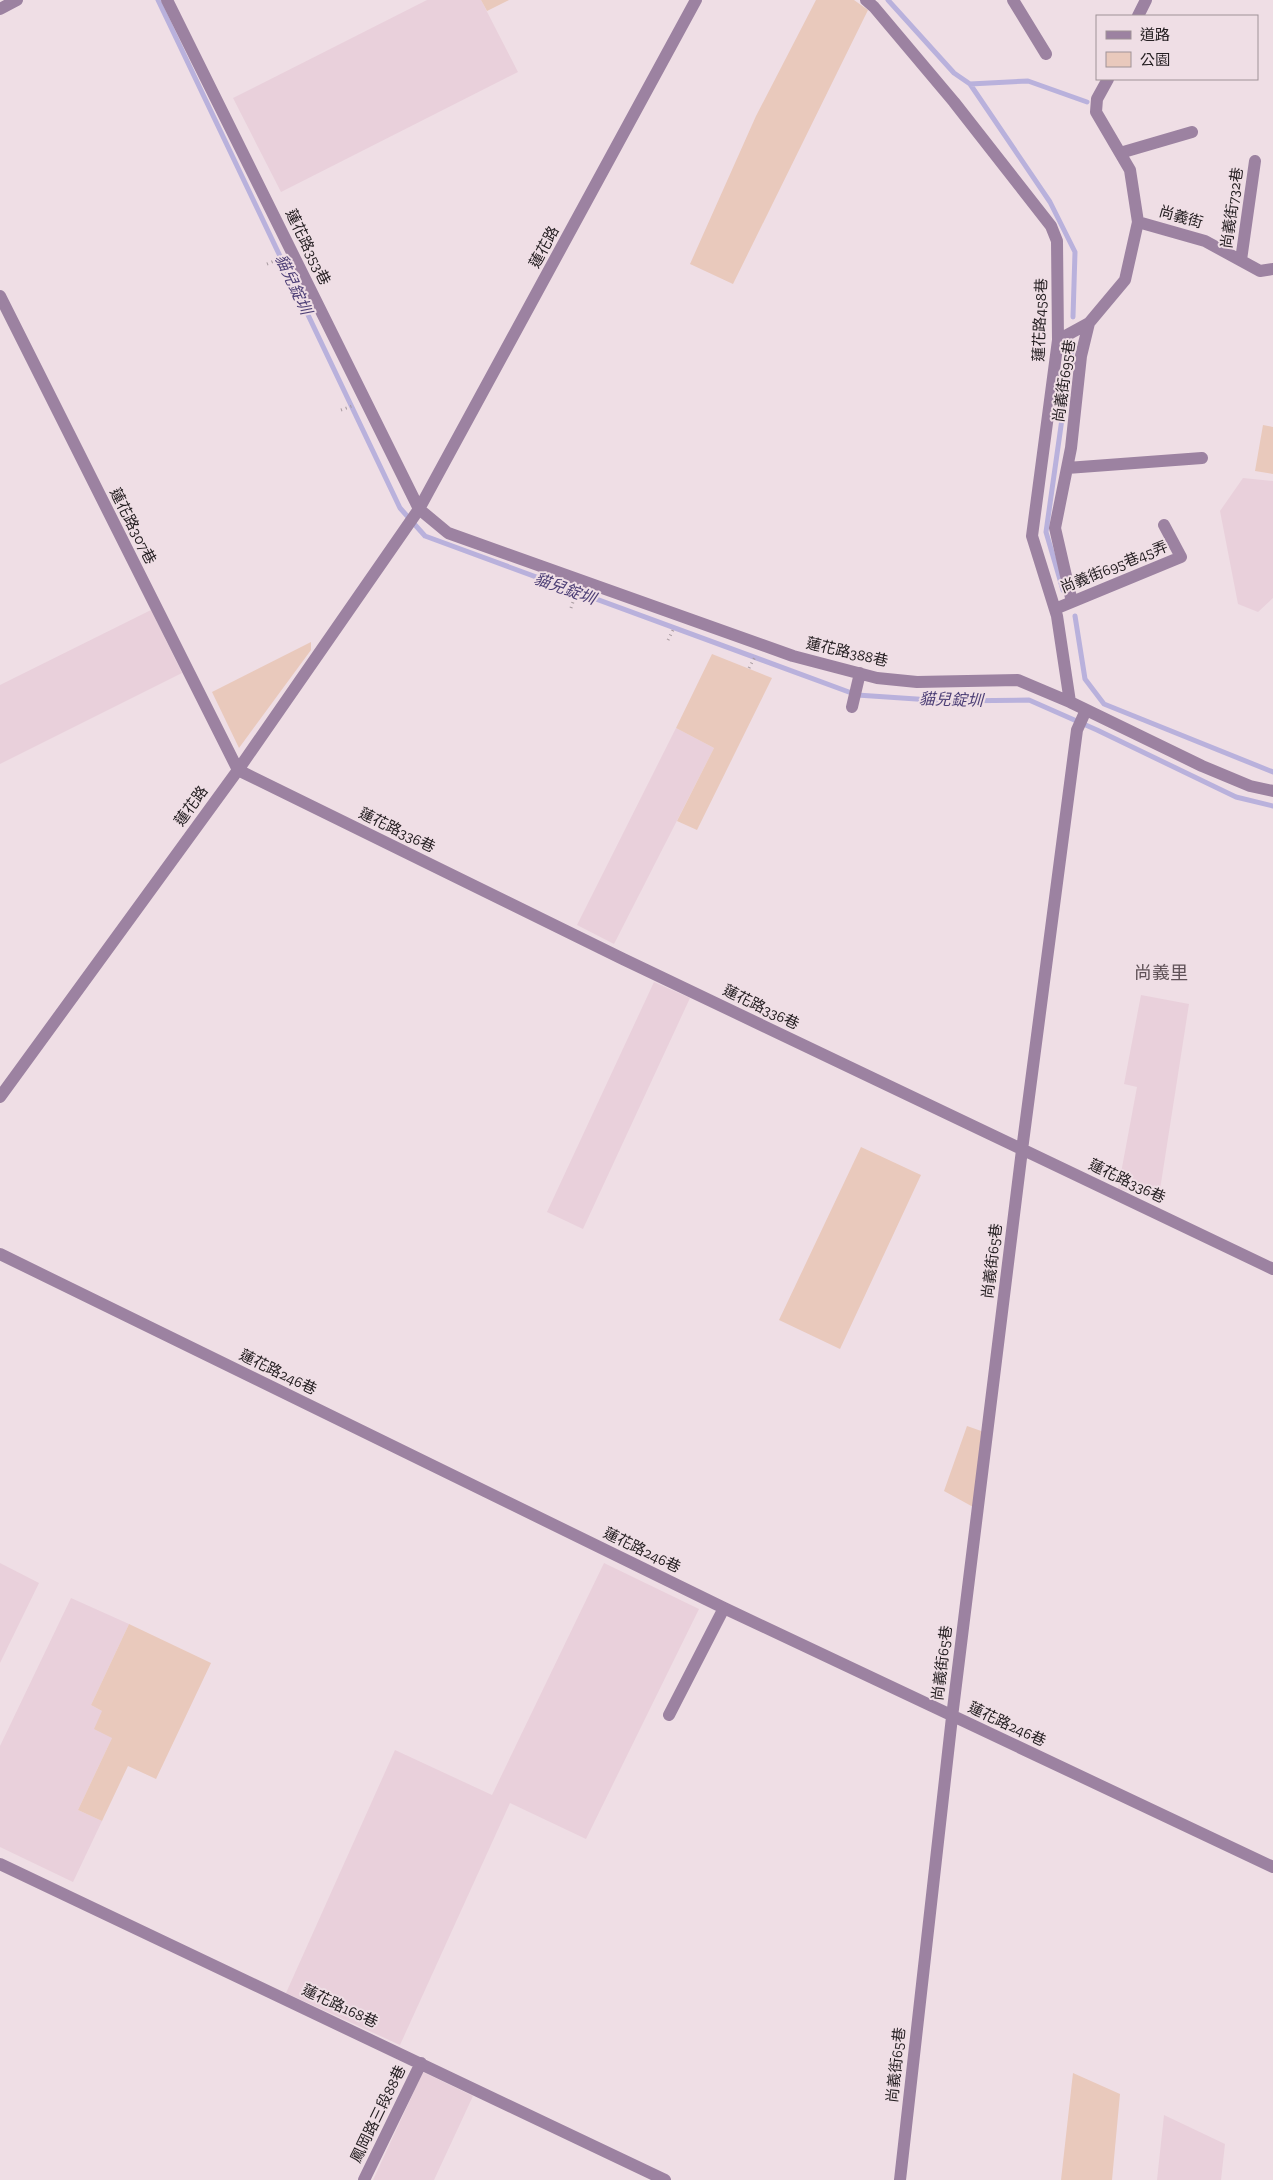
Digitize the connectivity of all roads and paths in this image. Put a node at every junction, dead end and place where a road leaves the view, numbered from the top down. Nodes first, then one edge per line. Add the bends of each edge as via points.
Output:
1 (17, 0) edge
2 (167, 0) edge
3 (696, 0) edge
4 (866, 0) edge
5 (1012, 0) edge
6 (1146, 0) edge
7 (0, 9) edge
8 (1138, 15) edge
9 (1046, 54) dead end
10 (1107, 80) edge
11 (1192, 132) dead end
12 (1120, 153) junction
13 (1255, 161) dead end
14 (1138, 222) junction
15 (1241, 260) junction
16 (1273, 269) edge
17 (0, 296) edge
18 (1090, 323) junction
19 (1058, 340) junction
20 (1202, 458) dead end
21 (1067, 468) junction
22 (419, 509) junction
23 (1164, 526) dead end
24 (1072, 602) junction
25 (1054, 610) junction
26 (860, 673) junction
27 (1070, 702) junction
28 (852, 707) dead end
29 (1086, 710) junction
30 (238, 770) junction
31 (1273, 790) edge
32 (0, 1097) edge
33 (1022, 1150) junction
34 (0, 1254) edge
35 (1273, 1268) edge
36 (724, 1608) junction
37 (669, 1715) dead end
38 (952, 1717) junction
39 (0, 1864) edge
40 (1273, 1867) edge
41 (421, 2062) junction
42 (364, 2180) edge
43 (665, 2180) edge
44 (900, 2180) edge

1 - 7 street
2 - 22 street, 蓮花路353巷
3 - 22 street, 蓮花路
4 - 19 street, 蓮花路458巷 via 954,102 1051,226 1057,241
5 - 9 street
6 - 8 street
10 - 12 street, 尚義街 via 1097,99 1096,112
11 - 12 street
12 - 14 street, 尚義街 via 1130,170
13 - 15 street, 尚義街732巷
14 - 15 street, 尚義街 via 1205,241
14 - 18 street, 尚義街695巷 via 1125,280
15 - 16 street, 尚義街 via 1260,271
17 - 30 street, 蓮花路307巷
18 - 19 street
18 - 21 street, 尚義街695巷 via 1081,356
19 - 25 street, 蓮花路458巷 via 1032,536
20 - 21 street
21 - 24 street, 尚義街695巷 via 1055,528
22 - 26 street, 蓮花路388巷 via 448,533 793,656
22 - 30 street, 蓮花路
23 - 24 street, 尚義街695巷45弄 via 1180,557
24 - 25 street, 尚義街695巷45弄
25 - 27 street, 蓮花路458巷
26 - 27 street, 蓮花路388巷 via 917,682 1018,680
26 - 28 street
27 - 29 street, 蓮花路388巷
29 - 31 street, 蓮花路388巷 via 1202,766 1250,786
29 - 33 street, 尚義街65巷 via 1077,730
30 - 32 street, 蓮花路
30 - 33 street, 蓮花路336巷
33 - 35 street, 蓮花路336巷
33 - 38 street, 尚義街65巷
34 - 36 street, 蓮花路246巷
36 - 37 street
36 - 38 street, 蓮花路246巷
38 - 40 street, 蓮花路246巷
38 - 44 street, 尚義街65巷
39 - 41 street, 蓮花路168巷
41 - 42 street, 鳳岡路三段88巷
41 - 43 street, 蓮花路168巷

